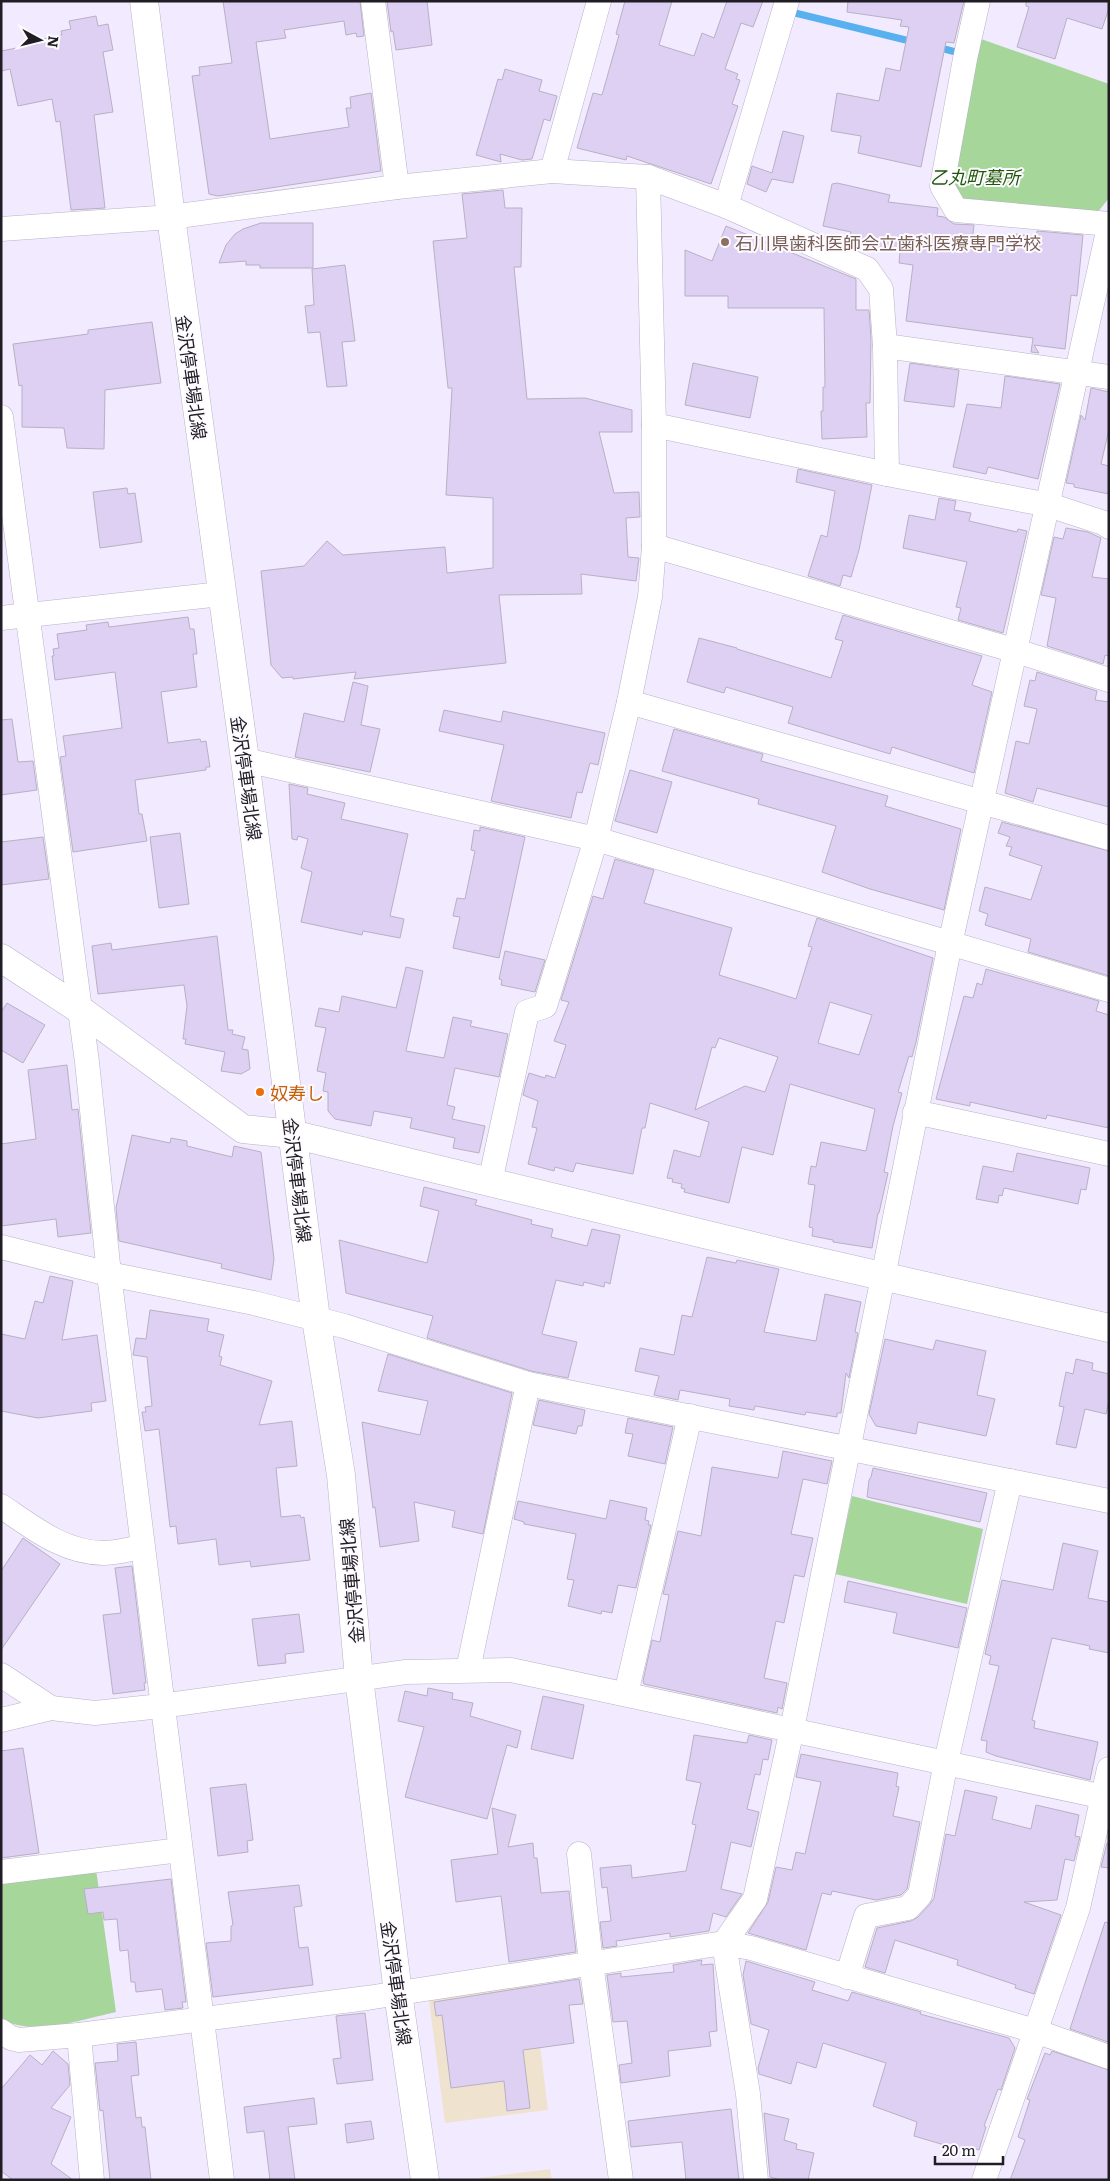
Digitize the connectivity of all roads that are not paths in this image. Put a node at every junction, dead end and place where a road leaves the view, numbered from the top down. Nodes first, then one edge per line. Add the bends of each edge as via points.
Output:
1 (144, 1) edge
2 (373, 1) edge
3 (599, 1) edge
4 (787, 1) edge
5 (978, 1) edge
6 (552, 171) junction
7 (648, 177) junction
8 (397, 187) junction
9 (726, 206) junction
10 (171, 217) junction
11 (1109, 226) edge
12 (1, 229) edge
13 (885, 346) junction
14 (1077, 373) junction
15 (1109, 377) edge
16 (1, 417) edge
17 (654, 425) junction
18 (887, 474) junction
19 (1049, 505) junction
20 (1109, 527) edge
21 (654, 546) junction
22 (222, 594) junction
23 (28, 616) junction
24 (1, 618) edge
25 (1016, 651) junction
26 (1109, 680) edge
27 (629, 702) junction
28 (245, 760) junction
29 (982, 800) junction
30 (1109, 838) edge
31 (596, 839) junction
32 (950, 944) junction
33 (1, 958) edge
34 (1109, 990) edge
35 (79, 1009) junction
36 (915, 1112) junction
37 (292, 1134) junction
38 (1109, 1154) edge
39 (490, 1182) junction
40 (1, 1247) edge
41 (109, 1274) junction
42 (882, 1276) junction
43 (316, 1319) junction
44 (1109, 1328) edge
45 (528, 1384) junction
46 (690, 1416) junction
47 (848, 1448) junction
48 (1010, 1481) junction
49 (1109, 1501) edge
50 (1, 1506) edge
51 (142, 1547) junction
52 (468, 1670) junction
53 (1, 1675) edge
54 (359, 1678) junction
55 (626, 1694) junction
56 (161, 1706) junction
57 (51, 1708) junction
58 (1, 1720) edge
59 (792, 1728) junction
60 (946, 1762) junction
61 (1109, 1769) edge
62 (1106, 1797) edge
63 (180, 1850) junction
64 (580, 1854) dead end
65 (1, 1872) edge
66 (724, 1943) junction
67 (591, 1963) junction
68 (847, 1977) junction
69 (398, 1993) junction
70 (201, 2019) junction
71 (1035, 2031) junction
72 (79, 2035) junction
73 (5, 2041) edge
74 (1109, 2057) edge
75 (92, 2180) edge
76 (222, 2180) edge
77 (425, 2180) edge
78 (621, 2180) edge
79 (756, 2180) edge
80 (984, 2180) edge

1 - 10 main road, 金沢停車場北線
2 - 8 street
3 - 6 street
4 - 9 street
5 - 11 street via 942,186 956,210
6 - 7 street
6 - 8 street
7 - 9 street
7 - 17 street
8 - 10 street
9 - 13 street via 868,269 881,289
10 - 12 street
10 - 22 main road, 金沢停車場北線
11 - 14 street
13 - 14 street
13 - 18 street
14 - 15 street
14 - 19 street
16 - 23 street
17 - 18 street
17 - 21 street
18 - 19 street
19 - 20 street via 1104,522
19 - 25 street
21 - 25 street
21 - 27 street via 650,597
22 - 23 street
22 - 28 main road, 金沢停車場北線
23 - 24 street
23 - 35 street
25 - 26 street
25 - 29 street
27 - 29 street
27 - 31 street
28 - 31 street
28 - 37 main road, 金沢停車場北線
29 - 30 street
29 - 32 street
31 - 32 street
31 - 39 street via 545,1006 527,1012
32 - 34 street
32 - 36 street
33 - 35 main road
35 - 37 main road via 243,1129
35 - 41 street
36 - 38 street
36 - 42 street
37 - 39 main road
37 - 43 main road, 金沢停車場北線
39 - 42 main road
40 - 41 street
41 - 43 street
41 - 51 street
42 - 44 main road
42 - 47 street
43 - 45 street
43 - 54 main road, 金沢停車場北線 via 341,1475
45 - 46 street
45 - 52 street
46 - 47 street
46 - 55 street
47 - 48 street
47 - 59 street
48 - 49 street
48 - 60 street
50 - 51 street via 47,1537 67,1546 103,1553
51 - 56 street
52 - 54 street via 406,1672
52 - 55 street via 511,1670
53 - 57 street
54 - 56 street
54 - 69 main road, 金沢停車場北線
55 - 59 street
56 - 57 street via 95,1713
56 - 63 street
57 - 58 street
59 - 60 street
59 - 66 street via 755,1899
60 - 62 street
60 - 68 street via 920,1895 908,1908 866,1916
61 - 62 street
62 - 71 street via 1078,1908
63 - 65 street
63 - 70 street
64 - 67 street
66 - 67 street
66 - 68 street
66 - 79 street via 748,2094
67 - 69 street
67 - 78 street
68 - 71 street
69 - 70 street
69 - 77 main road, 金沢停車場北線
70 - 72 street
70 - 76 street
71 - 74 street
71 - 80 street
72 - 73 street
72 - 75 street

